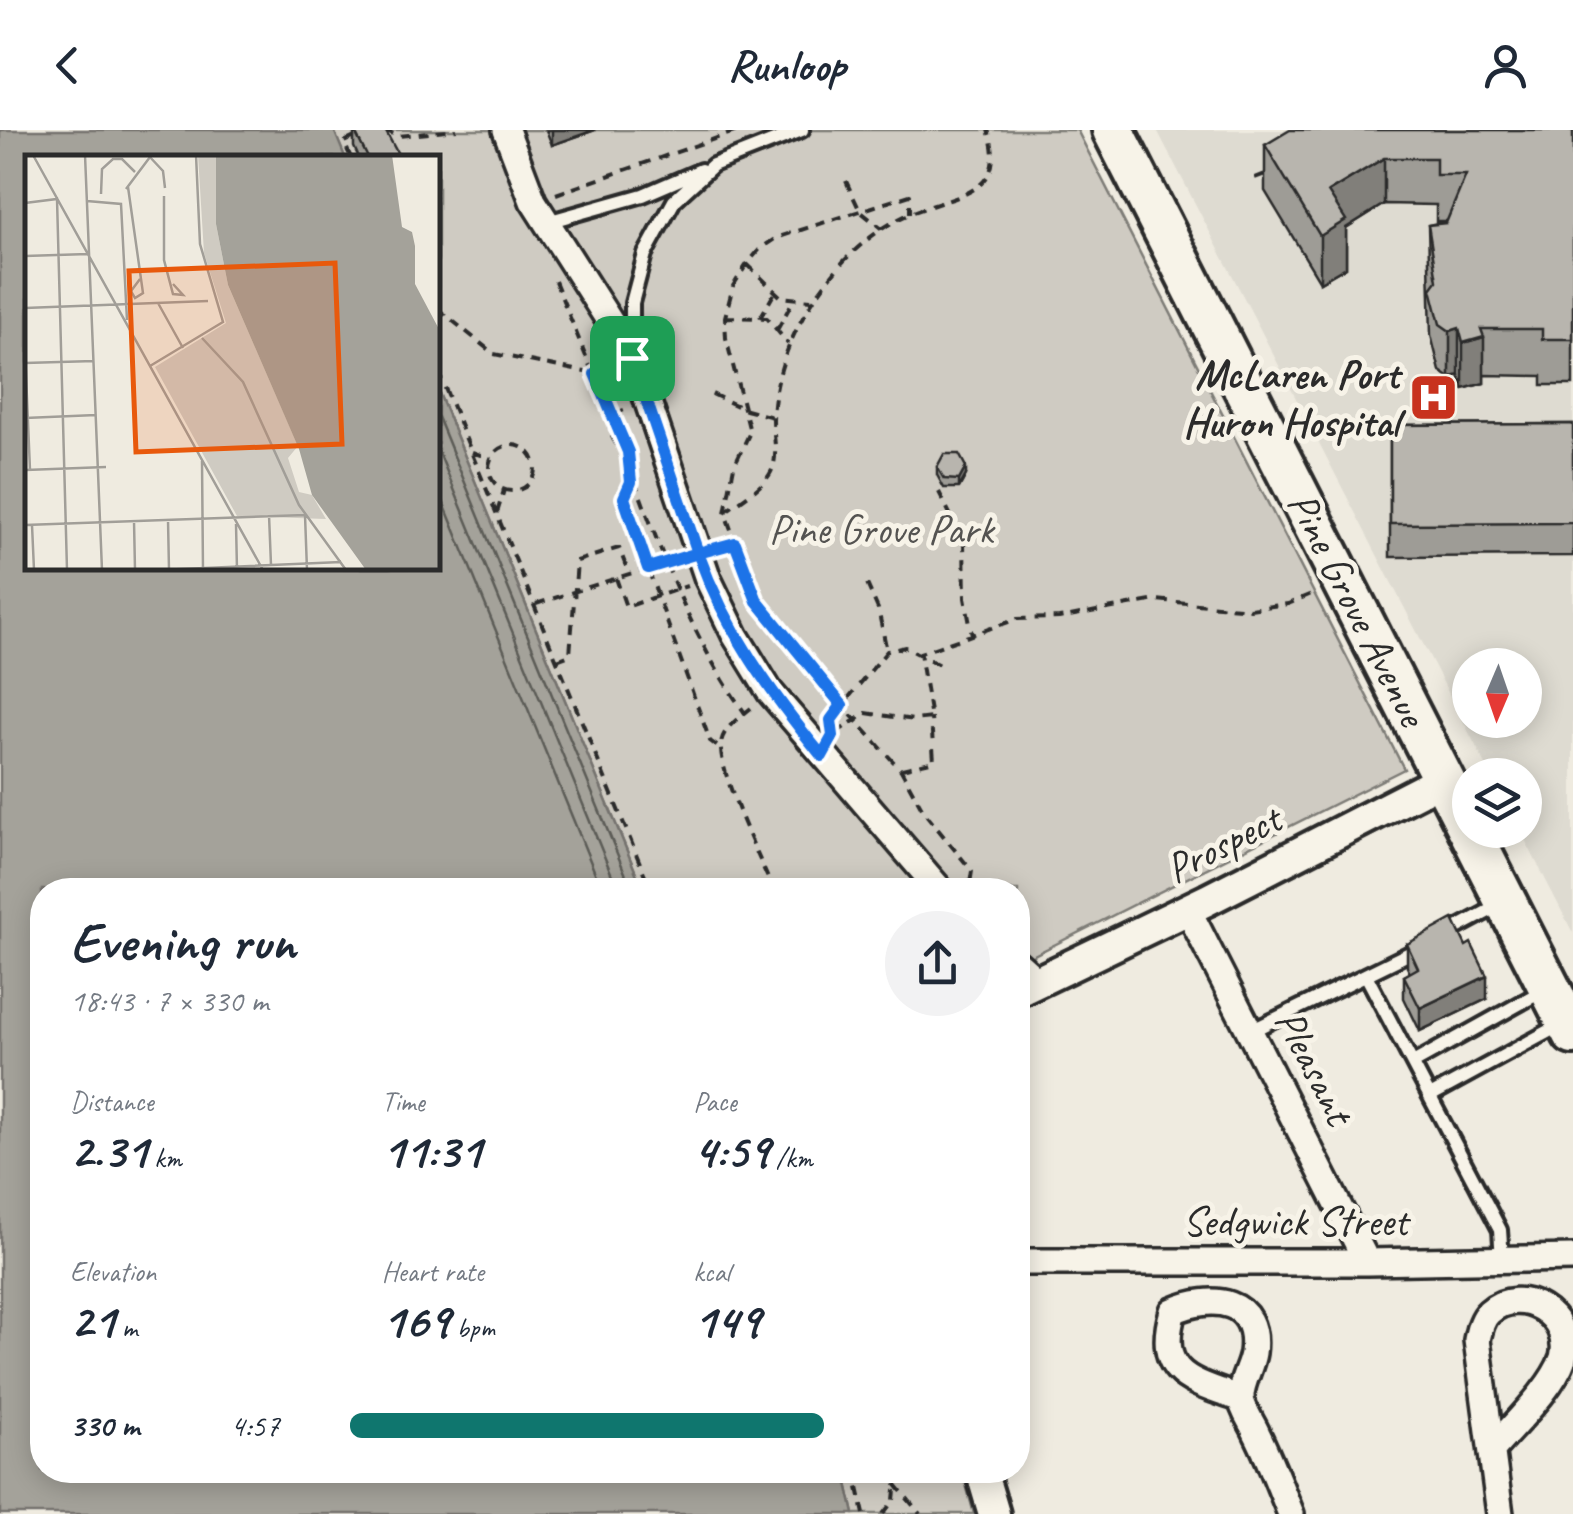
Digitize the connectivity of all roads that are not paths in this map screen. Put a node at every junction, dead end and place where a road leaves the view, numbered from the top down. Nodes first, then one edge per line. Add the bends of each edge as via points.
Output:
1 (506, 130) edge
2 (802, 130) edge
3 (1113, 130) edge
4 (713, 165) junction
5 (540, 211) junction
6 (632, 358) junction
7 (1443, 779) junction
8 (930, 878) edge
9 (1506, 902) junction
10 (1188, 910) junction
11 (1366, 974) junction
12 (1030, 977) edge
13 (1563, 1014) edge
14 (1251, 1031) junction
15 (1413, 1063) junction
16 (1430, 1096) junction
17 (1573, 1258) edge
18 (1502, 1259) junction
19 (1030, 1262) edge
20 (1367, 1262) junction
21 (1241, 1398) dead end
22 (1492, 1450) junction
23 (985, 1483) edge
24 (994, 1514) edge
25 (1291, 1514) edge
26 (1500, 1514) edge

1 - 5 street
2 - 4 lane
3 - 7 main road, Pine Grove Avenue
4 - 5 lane via 643,195
4 - 6 lane via 674,201 646,254 632,303
5 - 6 street
6 - 8 street via 698,553 735,636 770,692
7 - 9 main road, Pine Grove Avenue
7 - 10 street, Prospect
9 - 11 lane
9 - 13 main road, Pine Grove Avenue
10 - 12 street, Prospect
10 - 14 street, Pleasant
11 - 14 lane
11 - 15 lane
13 - 15 lane
13 - 16 lane
14 - 20 street, Pleasant
15 - 16 lane
16 - 18 lane via 1500,1230
17 - 18 street, Sedgwick Street
18 - 20 street, Sedgwick Street
19 - 20 street, Sedgwick Street
21 - 25 street
22 - 22 street via 1564,1357 1562,1324 1538,1304 1504,1304 1480,1326
22 - 26 street
23 - 24 street

